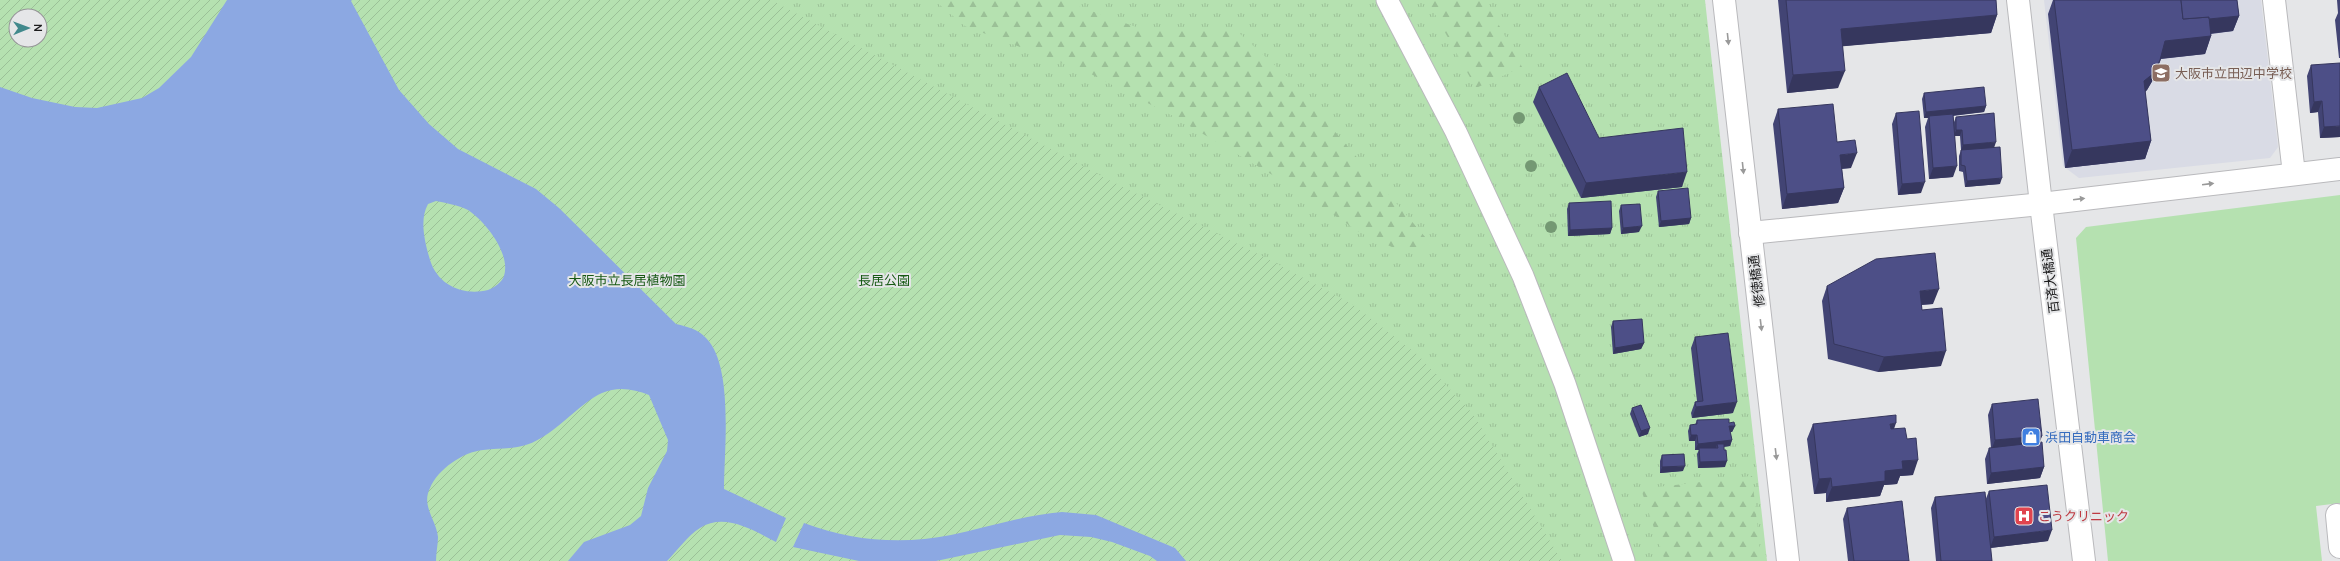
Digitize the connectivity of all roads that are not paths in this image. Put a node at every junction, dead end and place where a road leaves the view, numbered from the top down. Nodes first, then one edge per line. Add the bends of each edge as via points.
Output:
1 (1388, 0) edge
2 (1724, 0) edge
3 (2018, 0) edge
4 (2274, 0) edge
5 (2340, 169) edge
6 (2294, 174) junction
7 (2041, 204) junction
8 (1750, 233) junction
9 (2337, 515) dead end
10 (2340, 547) edge
11 (1624, 561) edge
12 (1788, 561) edge
13 (2084, 561) edge

1 - 11 street via 1462,145 1523,276 1565,384
2 -> 8 street, 修徳橋通
3 - 7 street, 百済大橋通
4 - 6 street
5 - 6 street
7 -> 6 street
7 - 8 street
7 - 13 street, 百済大橋通
8 -> 12 street, 修徳橋通
9 - 10 street

